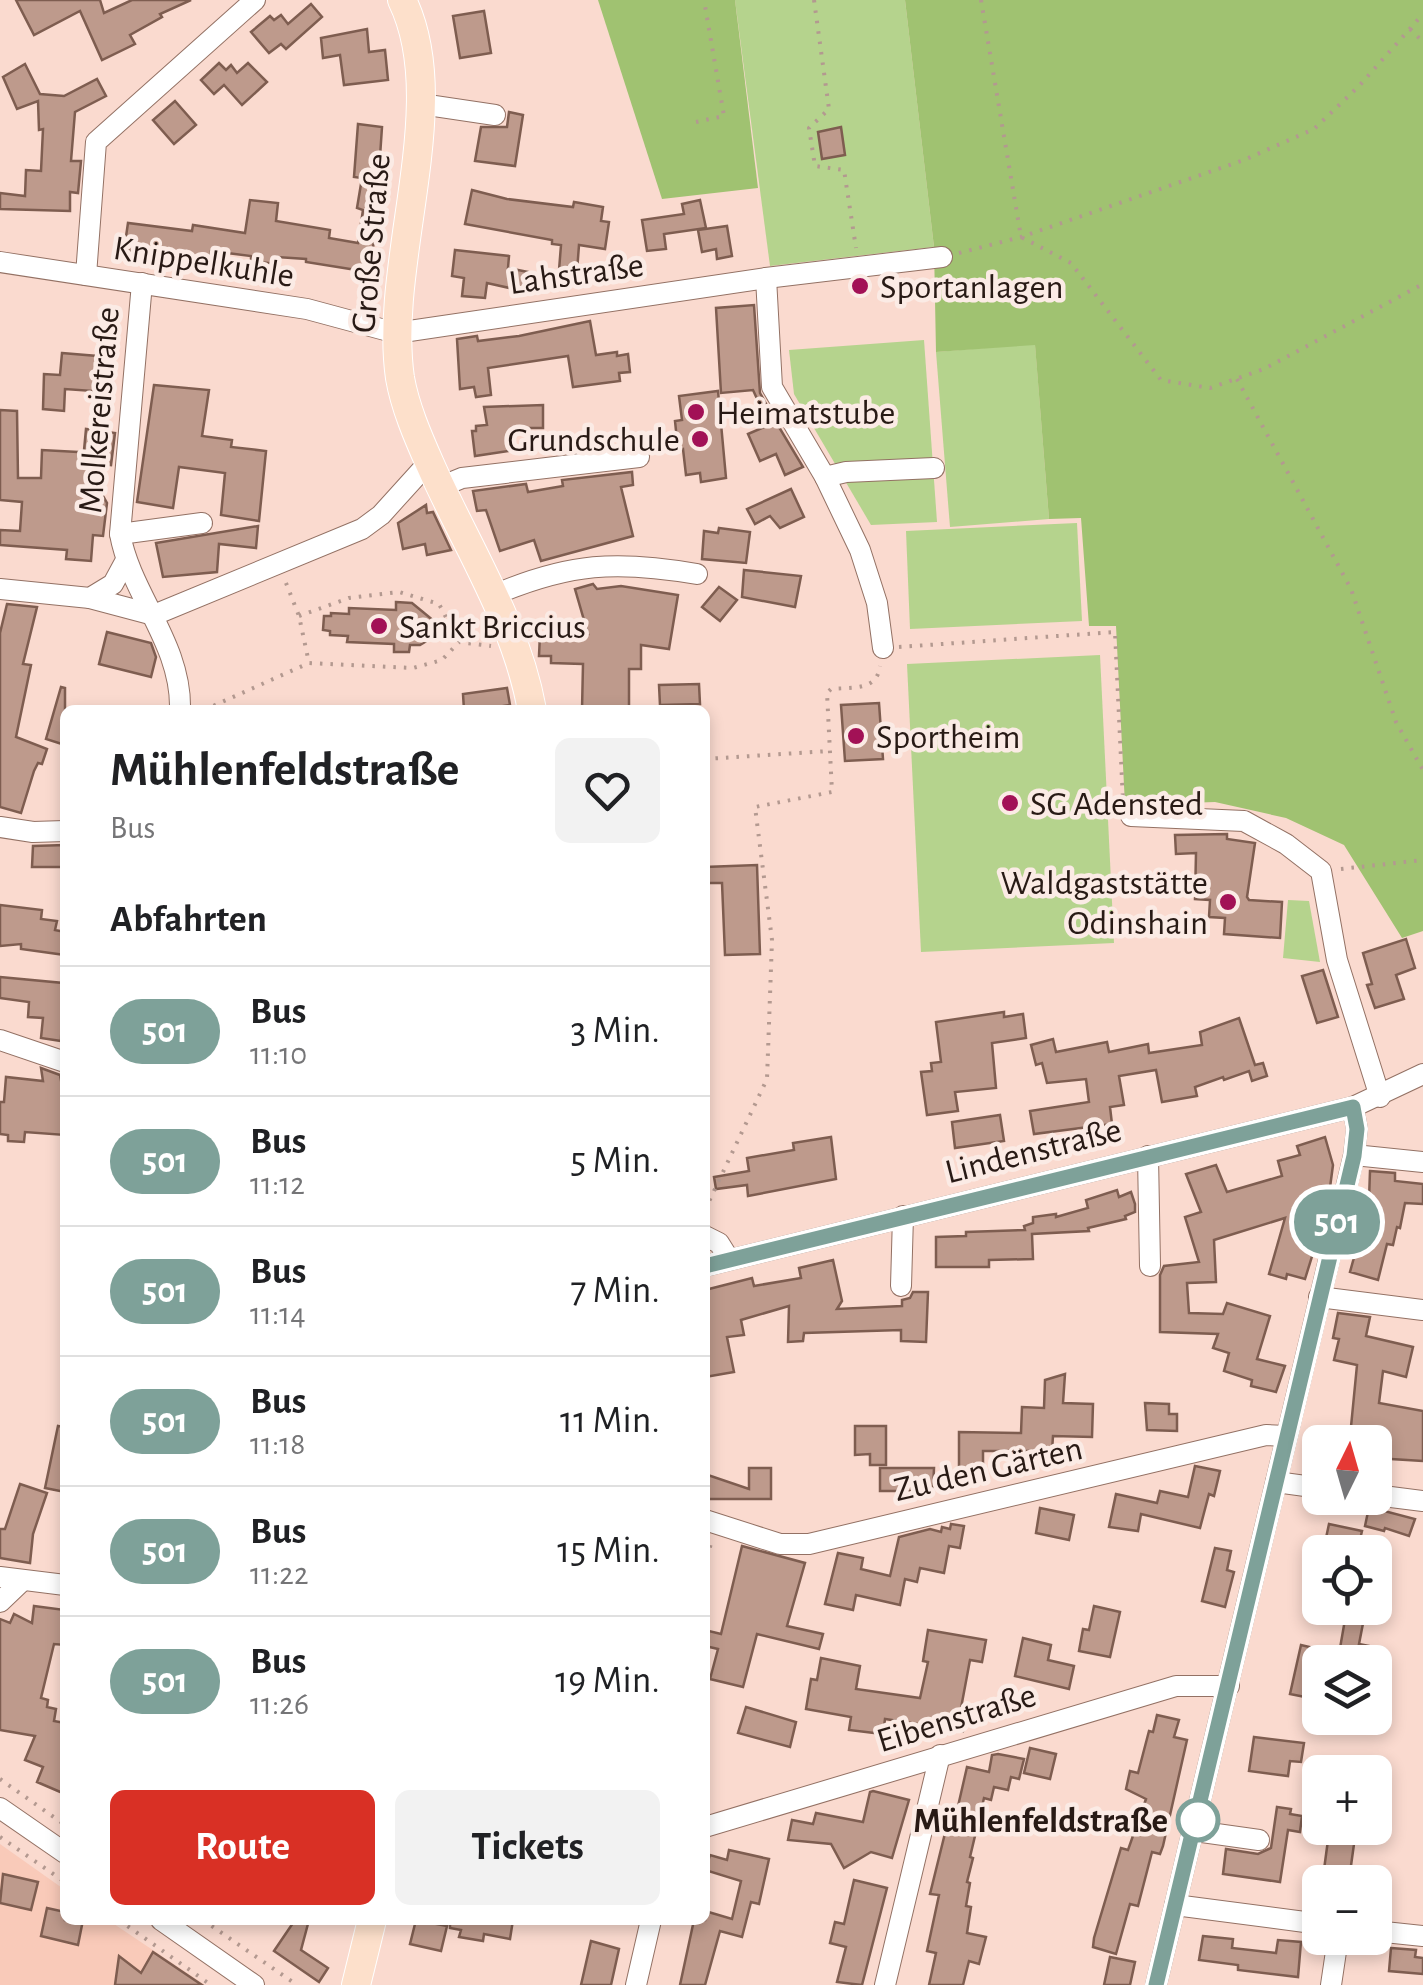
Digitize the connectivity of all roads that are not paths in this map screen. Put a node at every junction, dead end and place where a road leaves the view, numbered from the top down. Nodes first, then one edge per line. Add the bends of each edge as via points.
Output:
1 (254, 0) edge
2 (402, 0) edge
3 (420, 104) junction
4 (495, 115) dead end
5 (942, 257) road end
6 (0, 262) edge
7 (86, 276) junction
8 (766, 278) junction
9 (142, 284) junction
10 (396, 333) junction
11 (639, 457) dead end
12 (934, 468) dead end
13 (435, 475) junction
14 (825, 477) junction
15 (202, 524) dead end
16 (120, 534) junction
17 (126, 560) junction
18 (697, 574) dead end
19 (0, 589) edge
20 (494, 596) junction
21 (90, 598) junction
22 (154, 615) junction
23 (882, 648) road end
24 (179, 705) edge
25 (531, 705) edge
26 (1131, 816) road end
27 (0, 827) edge
28 (60, 831) edge
29 (4, 1041) edge
30 (60, 1060) edge
31 (1423, 1074) edge
32 (1380, 1096) junction
33 (1353, 1107) junction
34 (1148, 1156) junction
35 (1354, 1156) junction
36 (1423, 1162) edge
37 (903, 1216) junction
38 (710, 1238) edge
39 (729, 1259) junction
40 (710, 1265) edge
41 (1150, 1266) dead end
42 (901, 1286) dead end
43 (1318, 1298) junction
44 (1423, 1310) edge
45 (1286, 1436) junction
46 (1276, 1482) junction
47 (1302, 1486) edge
48 (1392, 1496) edge
49 (1423, 1501) edge
50 (711, 1522) edge
51 (0, 1577) edge
52 (22, 1582) junction
53 (60, 1585) edge
54 (0, 1602) edge
55 (1229, 1686) junction
56 (940, 1755) junction
57 (0, 1808) edge
58 (710, 1825) edge
59 (1195, 1831) junction
60 (1259, 1840) dead end
61 (60, 1850) edge
62 (1175, 1905) junction
63 (1302, 1922) edge
64 (168, 1925) edge
65 (377, 1925) edge
66 (650, 1925) edge
67 (1392, 1933) edge
68 (1423, 1936) edge
69 (1335, 1955) edge
70 (254, 1985) edge
71 (356, 1985) edge
72 (636, 1985) edge
73 (885, 1985) edge
74 (1156, 1985) edge
75 (1331, 1985) edge

1 - 7 street via 96,142
2 - 3 main road, Große Straße via 415,34
3 - 4 street
3 - 10 main road, Große Straße
5 - 8 street, Lahstraße
6 - 7 street, Knippelkuhle
7 - 9 street, Knippelkuhle
8 - 10 street, Lahstraße
8 - 14 street via 772,387
9 - 10 street, Knippelkuhle via 307,309
9 - 16 street, Molkereistraße
10 - 13 main road, Große Straße via 401,381
11 - 13 street via 462,478
12 - 14 street
13 - 20 main road, Große Straße
13 - 22 street via 362,528
14 - 23 street via 866,568
15 - 16 street
16 - 17 street, Molkereistraße
17 - 21 street via 113,584
17 - 22 street, Molkereistraße
18 - 20 street via 608,564
19 - 21 street
20 - 25 main road, Große Straße via 518,649
21 - 22 street
22 - 24 street, Molkereistraße
26 - 32 street via 1244,821 1321,871 1336,960
27 - 28 street
29 - 30 street
31 - 32 street, Lindenstraße
32 - 33 street, Lindenstraße
33 - 34 street, Lindenstraße
33 - 35 street
34 - 37 street, Lindenstraße
34 - 41 street
35 - 36 street
35 - 43 street
37 - 39 street, Lindenstraße
37 - 42 street
38 - 39 street
39 - 40 street, Lindenstraße
43 - 44 street
43 - 45 street
45 - 46 street
45 - 50 street, Zu den Gärten via 1266,1435 810,1544 780,1544
46 - 47 street
46 - 55 street
48 - 49 street
51 - 52 street
52 - 53 street
52 - 54 street
55 - 56 street, Eibenstraße via 1176,1686
55 - 59 street
56 - 58 street, Eibenstraße
56 - 73 street
57 - 61 street
59 - 60 street
59 - 62 street
62 - 63 street
62 - 74 street
64 - 70 street
65 - 71 main road
66 - 72 street
67 - 68 street
69 - 75 street

